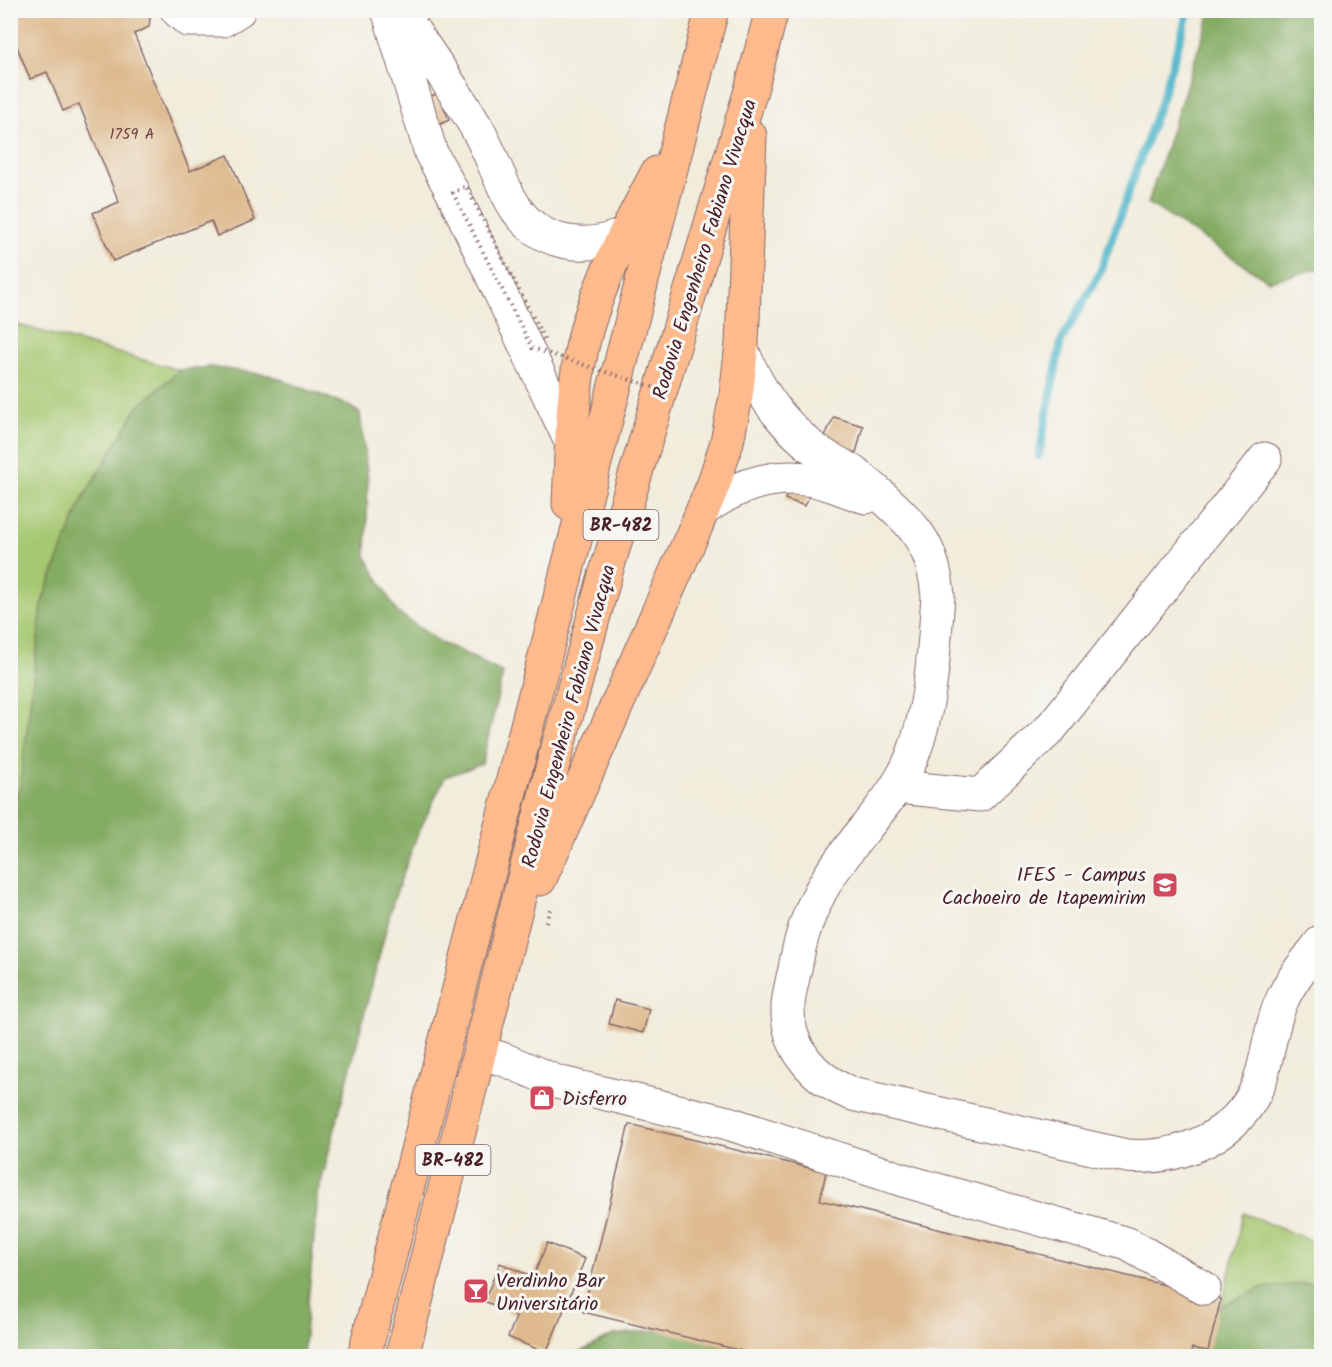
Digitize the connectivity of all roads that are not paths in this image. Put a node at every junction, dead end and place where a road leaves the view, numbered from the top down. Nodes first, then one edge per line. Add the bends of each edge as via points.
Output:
1 (177, 10) edge
2 (239, 10) edge
3 (388, 10) edge
4 (399, 10) edge
5 (712, 10) edge
6 (772, 10) edge
7 (751, 90) junction
8 (683, 122) junction
9 (625, 234) junction
10 (742, 350) junction
11 (572, 444) junction
12 (1265, 459) dead end
13 (891, 504) junction
14 (703, 510) junction
15 (566, 574) junction
16 (897, 787) junction
17 (1322, 941) edge
18 (503, 963) junction
19 (480, 1052) junction
20 (1204, 1288) dead end
21 (364, 1356) edge
22 (402, 1356) edge

1 - 2 lane via 188,20 223,20
3 - 11 lane via 431,153
4 - 9 lane via 477,127 515,207 527,221 556,239 573,244 608,241
5 - 8 highway, Rodovia Engenheiro Fabiano Vivacqua / BR-482
6 - 7 highway, Rodovia Engenheiro Fabiano Vivacqua / BR-482
7 - 10 highway
7 - 18 highway, Rodovia Engenheiro Fabiano Vivacqua / BR-482 via 604,579
8 - 9 highway
8 - 15 highway, Rodovia Engenheiro Fabiano Vivacqua / BR-482
9 - 11 highway via 586,332 577,378
10 - 13 lane via 758,386 787,425
10 - 14 highway via 727,442
11 - 15 highway
12 - 16 lane via 1050,729 980,795
13 - 14 lane via 830,484 787,478 748,484
13 - 16 lane via 925,544 938,596 927,705 911,758
14 - 18 highway
15 - 21 highway, Rodovia Engenheiro Fabiano Vivacqua / BR-482
16 - 17 lane via 843,856 812,907 799,946 788,1004 791,1032 803,1059 825,1081 852,1094 1127,1156 1165,1156 1183,1151 1217,1135 1251,1099 1259,1084 1282,999
18 - 19 highway, Rodovia Engenheiro Fabiano Vivacqua / BR-482
19 - 20 lane via 557,1082 728,1123 906,1181 1128,1244
19 - 22 highway, Rodovia Engenheiro Fabiano Vivacqua / BR-482

